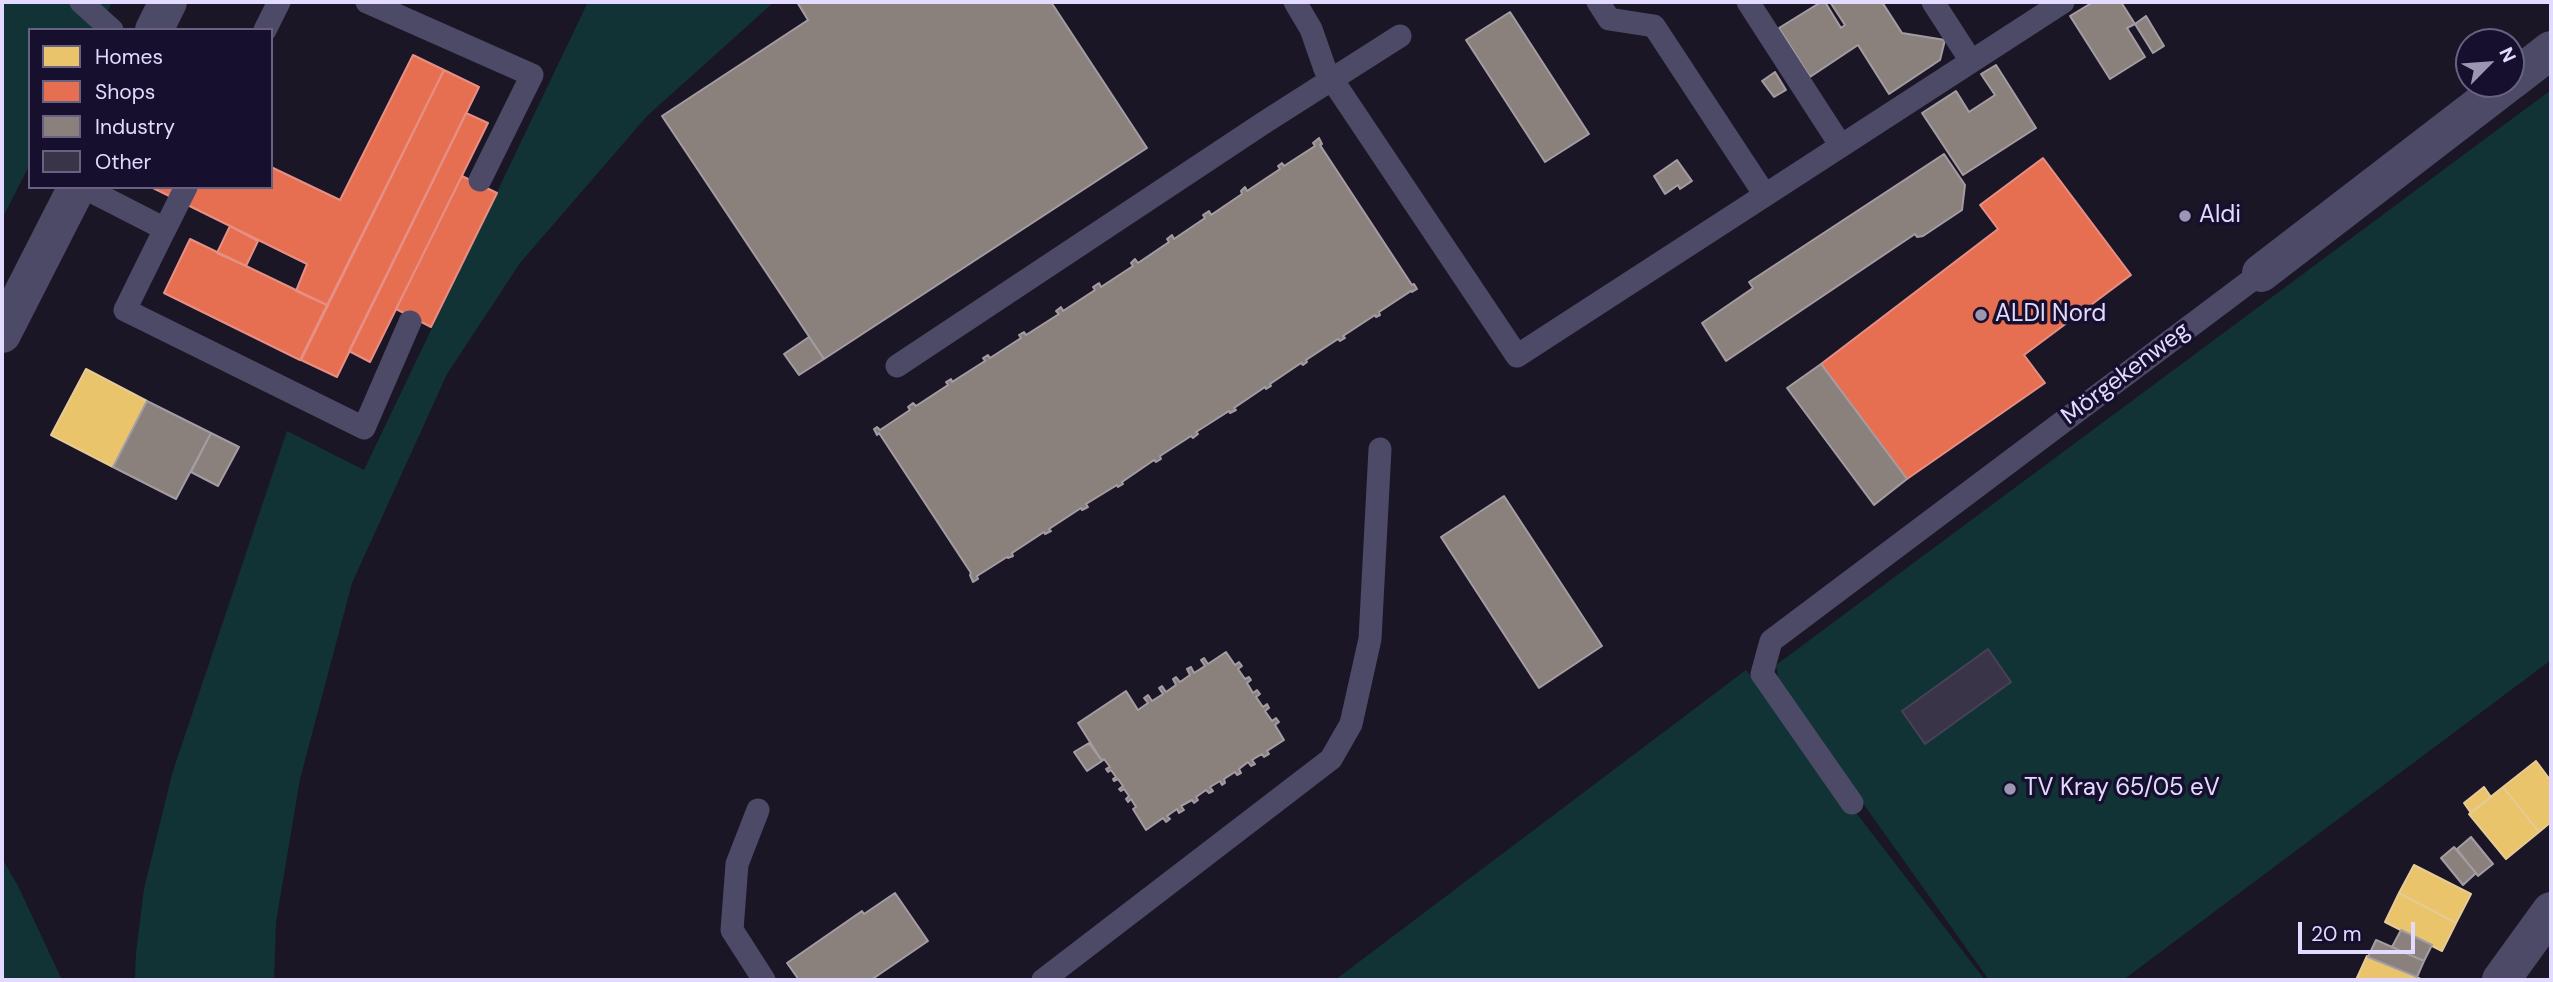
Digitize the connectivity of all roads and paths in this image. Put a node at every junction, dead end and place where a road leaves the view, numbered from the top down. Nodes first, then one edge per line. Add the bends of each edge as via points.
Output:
1 (81, 2) edge
2 (168, 2) edge
3 (279, 2) edge
4 (367, 2) edge
5 (1295, 2) edge
6 (1598, 2) edge
7 (1748, 2) edge
8 (1933, 2) edge
9 (2063, 2) edge
10 (110, 28) edge
11 (155, 28) edge
12 (266, 28) edge
13 (1400, 36) dead end
14 (2551, 51) edge
15 (1971, 61) junction
16 (2525, 71) edge
17 (1333, 80) junction
18 (2489, 98) edge
19 (1841, 146) junction
20 (480, 180) dead end
21 (76, 189) edge
22 (87, 189) edge
23 (185, 189) edge
24 (1765, 195) junction
25 (165, 229) junction
26 (2261, 273) joint
27 (410, 322) dead end
28 (2, 334) edge
29 (897, 366) dead end
30 (1380, 449) dead end
31 (1852, 803) dead end
32 (758, 810) dead end
33 (2551, 911) edge
34 (764, 980) edge
35 (1043, 980) edge
36 (2501, 980) edge

1 - 10 lane
2 - 11 street
3 - 12 lane
4 - 20 lane via 532,75
5 - 17 lane
6 - 24 lane via 1609,19 1654,26
7 - 19 lane
8 - 15 lane
9 - 15 lane
13 - 17 lane
14 - 16 street, Mörgekenweg
15 - 19 lane
17 - 24 lane via 1517,356
17 - 29 lane
18 - 26 street, Mörgekenweg
19 - 24 lane
21 - 28 street
22 - 25 lane
23 - 25 lane
25 - 27 lane via 125,310 364,428
26 - 31 lane, Mörgekenweg via 1771,641 1762,674
30 - 35 lane via 1370,639 1351,724 1331,759
32 - 34 lane via 737,864 732,930
33 - 36 street

